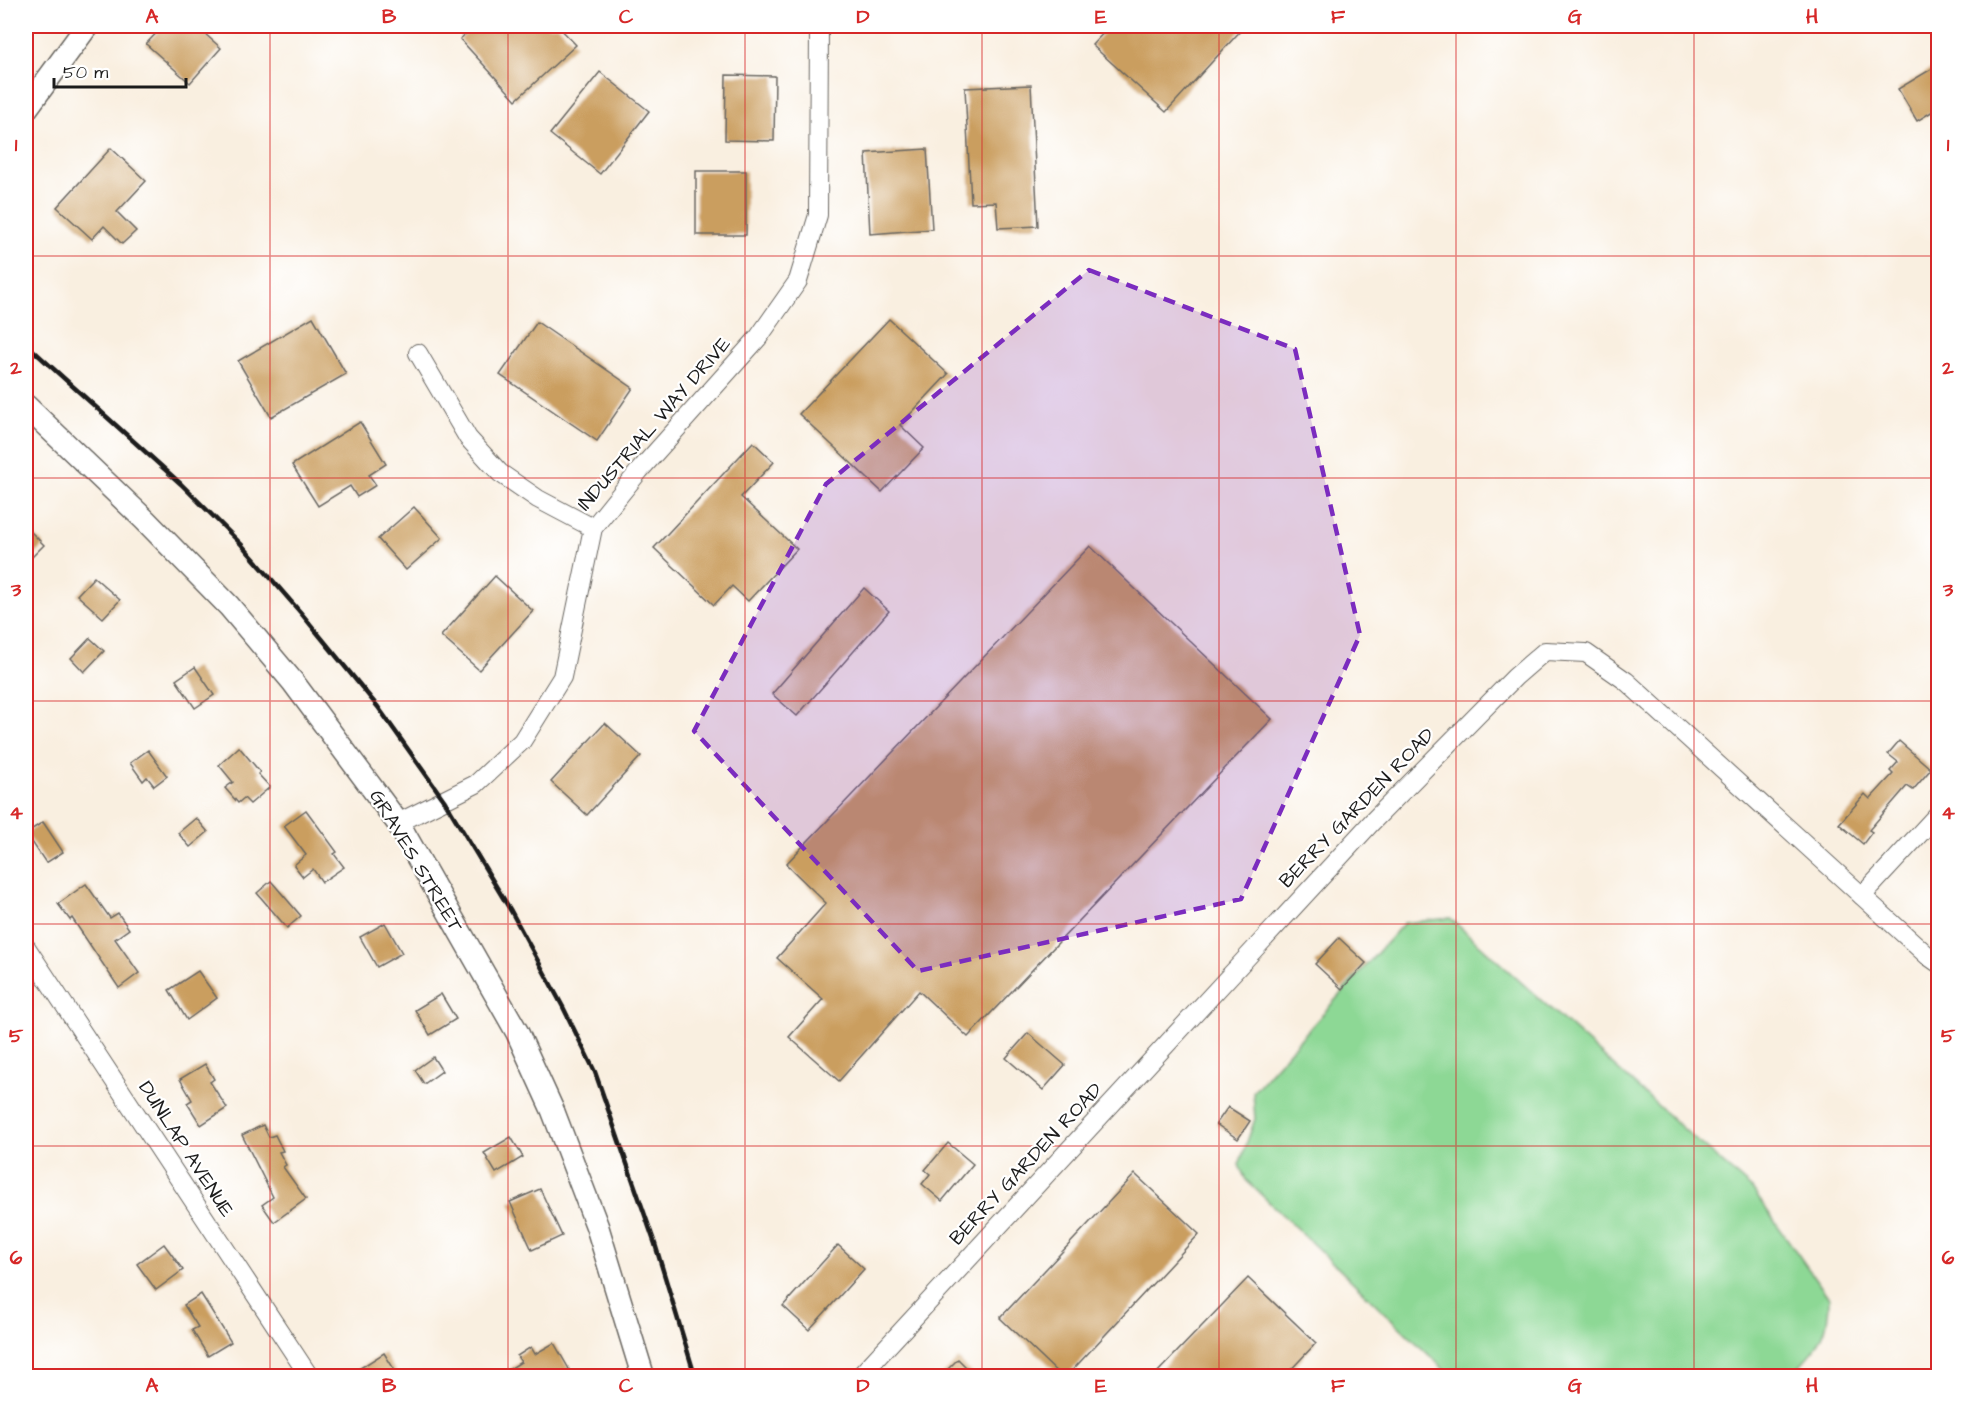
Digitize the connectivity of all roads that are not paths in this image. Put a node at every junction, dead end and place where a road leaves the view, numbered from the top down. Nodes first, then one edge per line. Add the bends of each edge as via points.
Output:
1 (87, 26) edge
2 (819, 26) edge
3 (26, 110) edge
4 (417, 353) dead end
5 (26, 406) edge
6 (593, 528) junction
7 (1938, 814) edge
8 (398, 824) junction
9 (1862, 896) junction
10 (26, 947) edge
11 (1938, 963) edge
12 (638, 1374) edge
13 (309, 1377) edge
14 (860, 1377) edge

1 - 3 street
2 - 6 street, INDUSTRIAL WAY DRIVE via 818,215 798,281 758,338
4 - 6 street via 468,438 500,473 538,499
5 - 8 street, GRAVES STREET via 229,606 293,682
6 - 8 street, INDUSTRIAL WAY DRIVE via 562,677 522,741 476,784
7 - 9 street
8 - 12 street, GRAVES STREET via 517,1032 552,1111 597,1226
9 - 11 street, BERRY GARDEN ROAD
9 - 14 street, BERRY GARDEN ROAD via 1626,681 1586,653 1545,651 1372,822
10 - 13 street, DUNLAP AVENUE

